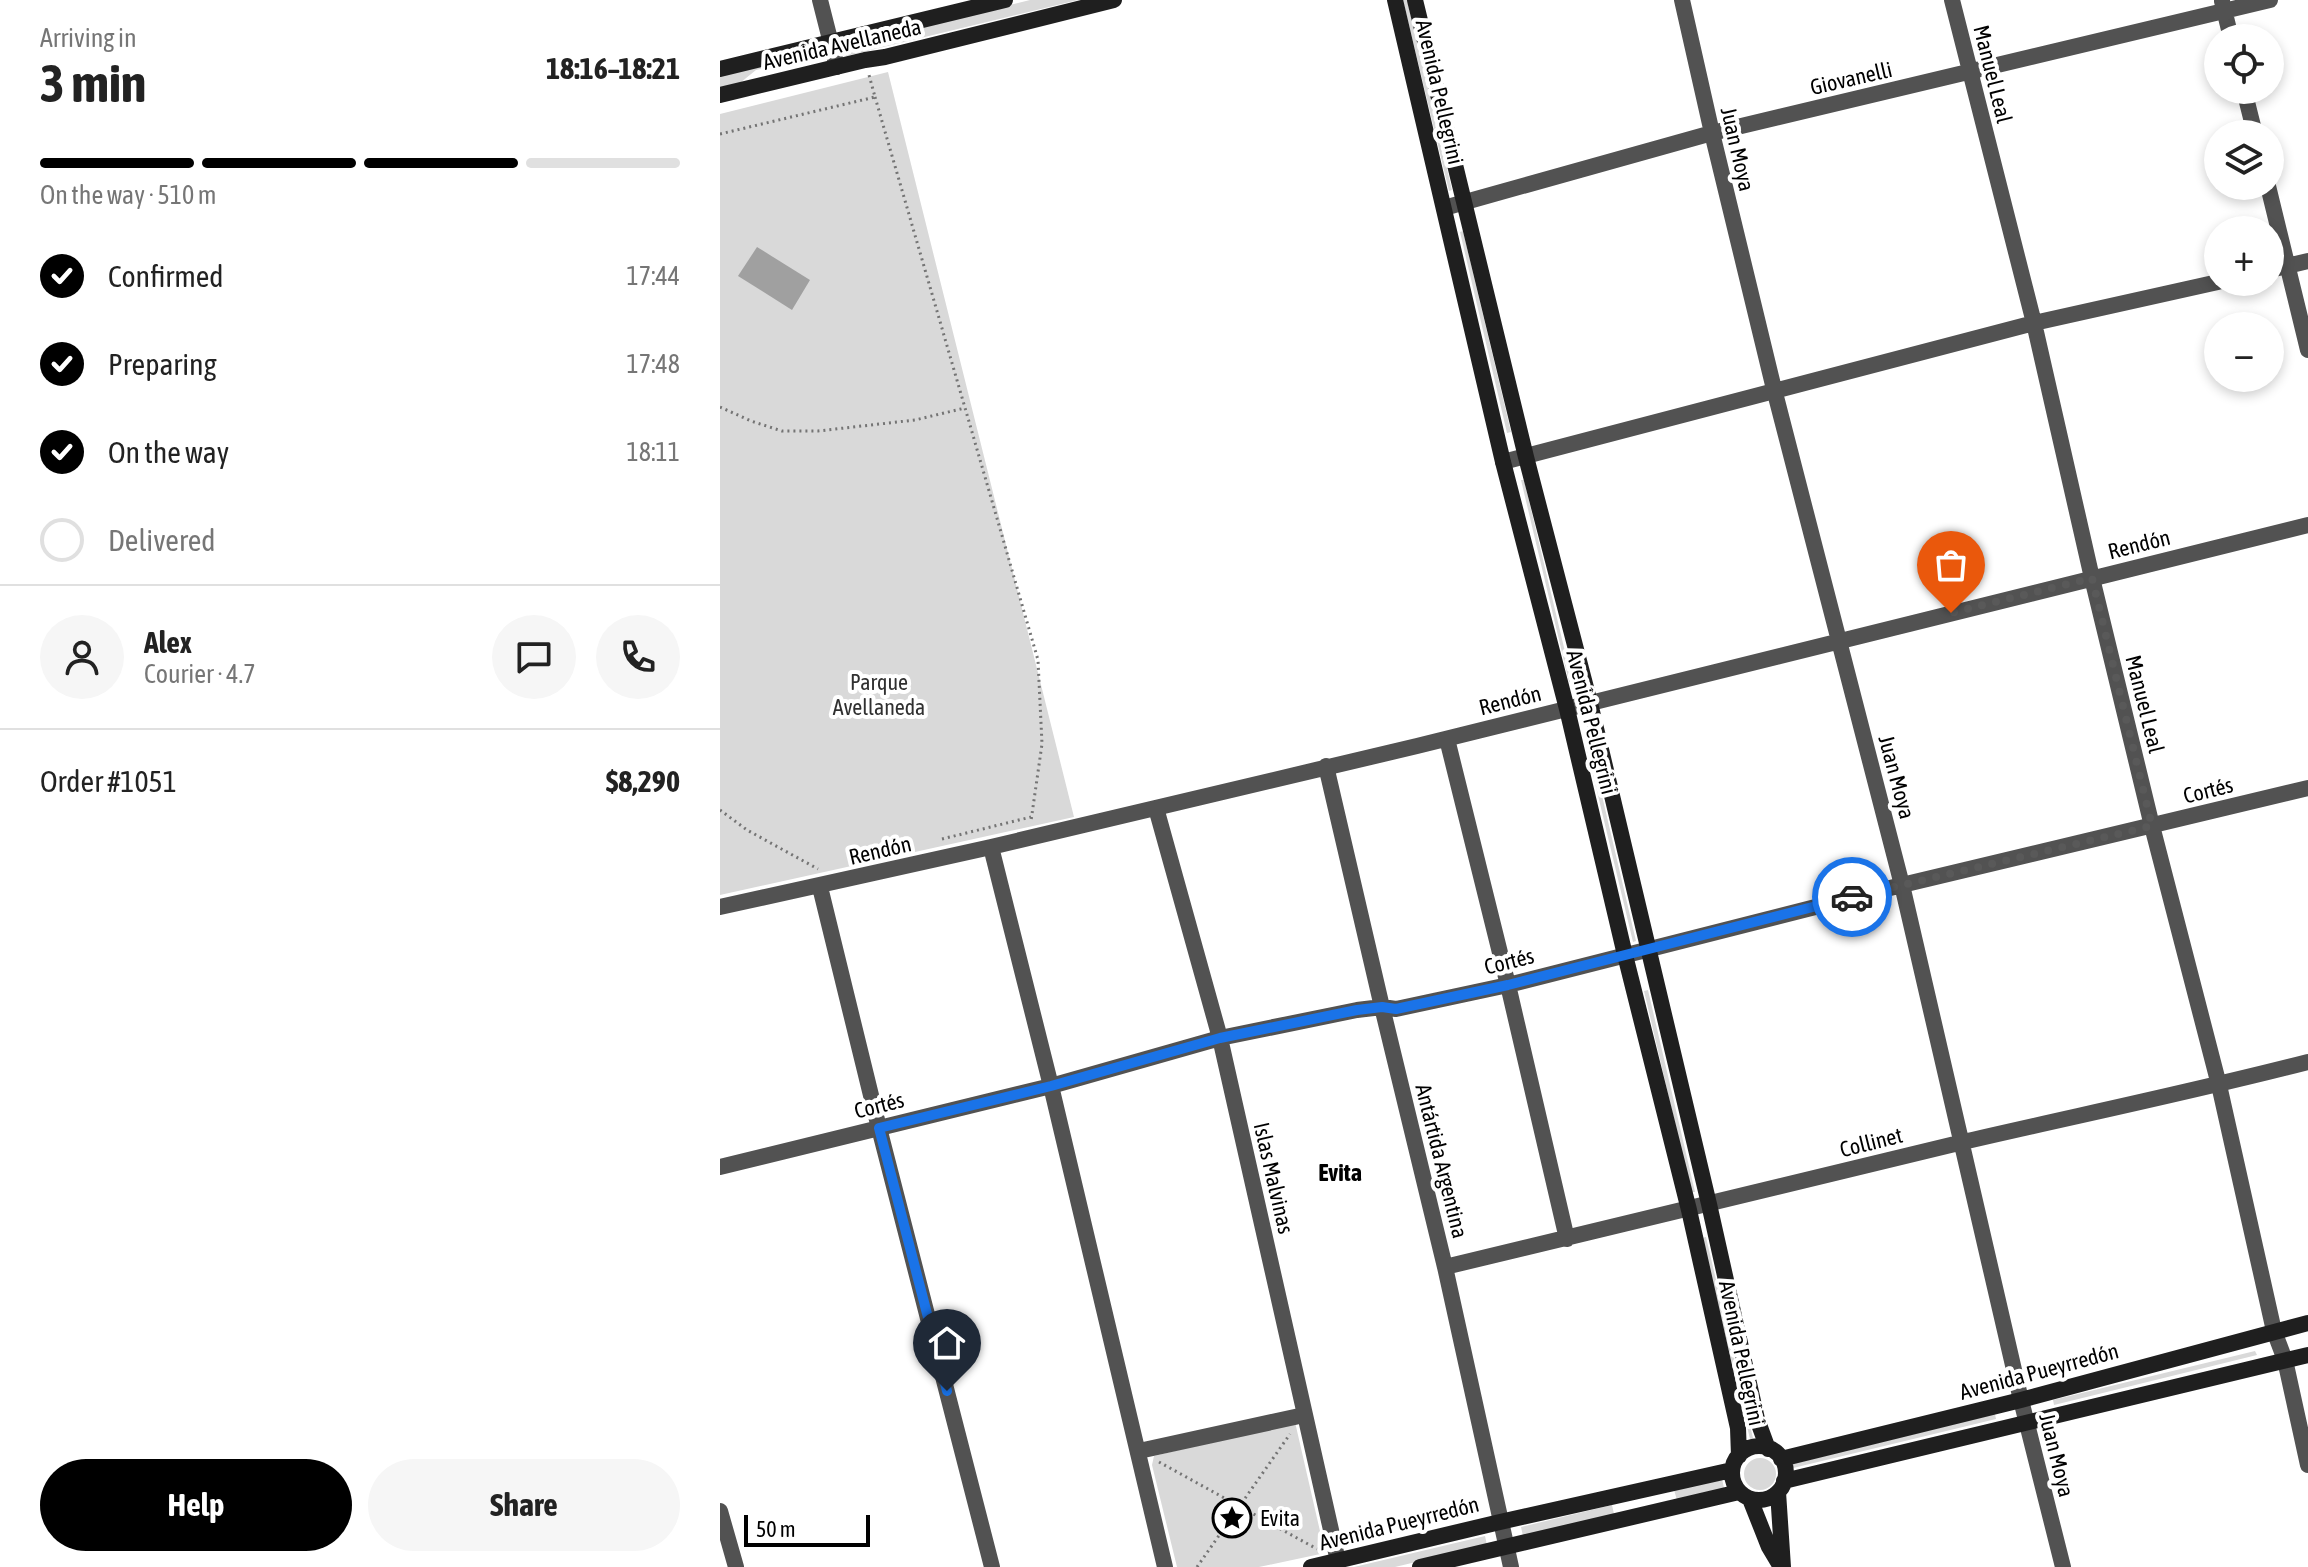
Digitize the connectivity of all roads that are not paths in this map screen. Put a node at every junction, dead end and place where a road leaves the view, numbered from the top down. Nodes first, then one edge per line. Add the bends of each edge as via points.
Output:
1 (820, 0) edge
2 (1005, 0) edge
3 (1114, 0) edge
4 (1395, 0) edge
5 (1415, 0) edge
6 (1682, 0) edge
7 (1952, 0) edge
8 (2270, 0) edge
9 (2223, 5) edge
10 (831, 42) junction
11 (837, 67) junction
12 (720, 69) edge
13 (1969, 73) junction
14 (720, 95) edge
15 (1712, 133) junction
16 (2272, 200) edge
17 (1465, 202) junction
18 (1444, 208) junction
19 (2308, 261) edge
20 (2288, 266) junction
21 (2284, 267) edge
22 (2204, 285) edge
23 (2034, 323) junction
24 (2308, 350) edge
25 (1774, 389) junction
26 (1526, 457) junction
27 (1503, 462) junction
28 (2308, 525) edge
29 (2092, 578) junction
30 (1838, 642) junction
31 (1590, 703) junction
32 (1567, 709) junction
33 (1447, 739) junction
34 (1326, 766) junction
35 (2308, 788) edge
36 (1156, 808) junction
37 (2152, 826) junction
38 (991, 847) junction
39 (820, 878) junction
40 (1902, 885) junction
41 (720, 907) edge
42 (1648, 948) junction
43 (1625, 955) junction
44 (1508, 985) junction
45 (1382, 1007) junction
46 (1220, 1038) junction
47 (2308, 1062) edge
48 (2219, 1085) junction
49 (1051, 1086) junction
50 (879, 1128) junction
51 (1962, 1143) junction
52 (720, 1167) edge
53 (1709, 1204) junction
54 (1689, 1210) junction
55 (1567, 1239) junction
56 (1445, 1267) junction
57 (2308, 1323) edge
58 (2274, 1331) junction
59 (2308, 1355) edge
60 (2285, 1360) junction
61 (2021, 1400) junction
62 (1304, 1415) junction
63 (2027, 1424) junction
64 (1139, 1451) junction
65 (1775, 1454) junction
66 (1735, 1463) junction
67 (2308, 1465) edge
68 (1781, 1486) junction
69 (1643, 1490) junction
70 (1744, 1495) junction
71 (720, 1511) edge
72 (1648, 1513) junction
73 (1500, 1522) junction
74 (1506, 1547) junction
75 (1338, 1561) junction
76 (736, 1567) edge
77 (992, 1567) edge
78 (1165, 1567) edge
79 (1311, 1567) edge
80 (1420, 1567) edge
81 (1511, 1567) edge
82 (1782, 1567) edge
83 (2063, 1567) edge

1 - 10 street
2 - 10 main road, Avenida Avellaneda
3 - 11 main road, Avenida Avellaneda
4 - 18 main road, Avenida Pellegrini
5 - 17 main road, Avenida Pellegrini
6 - 15 street, Juan Moya
7 - 13 street, Manuel Leal
8 - 9 street, Giovanelli
9 - 13 street, Giovanelli
10 - 11 street
10 - 12 main road, Avenida Avellaneda
11 - 14 main road, Avenida Avellaneda
13 - 15 street, Giovanelli
13 - 23 street, Manuel Leal
15 - 17 street, Giovanelli
15 - 25 street, Juan Moya
16 - 20 street
17 - 18 street, Giovanelli
17 - 26 main road, Avenida Pellegrini
18 - 27 main road, Avenida Pellegrini
19 - 20 street
20 - 21 street
20 - 24 street
22 - 23 street
23 - 25 street
23 - 29 street, Manuel Leal
25 - 26 street
25 - 30 street, Juan Moya
26 - 27 street
26 - 31 main road, Avenida Pellegrini
27 - 32 main road, Avenida Pellegrini
28 - 29 street, Rendón
29 - 30 street, Rendón
29 - 37 street, Manuel Leal
30 - 31 street, Rendón
30 - 40 street, Juan Moya
31 - 32 street, Rendón
31 - 42 main road, Avenida Pellegrini
32 - 33 street, Rendón
32 - 43 main road, Avenida Pellegrini
33 - 34 street, Rendón
33 - 44 street
34 - 36 street, Rendón
34 - 45 street, Antártida Argentina
35 - 37 street, Cortés
36 - 38 street, Rendón
36 - 46 street, Islas Malvinas
37 - 40 street, Cortés
37 - 48 street, Manuel Leal
38 - 39 street, Rendón
38 - 49 street
39 - 41 street, Rendón
39 - 50 street
40 - 42 street, Cortés
40 - 51 street, Juan Moya
42 - 43 street, Cortés
42 - 53 main road, Avenida Pellegrini
43 - 44 street, Cortés
43 - 54 main road, Avenida Pellegrini
44 - 45 street, Cortés via 1396,1009
44 - 55 street
45 - 46 street, Cortés
45 - 56 street, Antártida Argentina
46 - 49 street, Cortés
46 - 62 street, Islas Malvinas
47 - 48 street, Collinet
48 - 51 street, Collinet
48 - 58 street, Manuel Leal
49 - 50 street, Cortés
49 - 64 street
50 - 52 street, Cortés
50 - 77 street
51 - 53 street, Collinet
51 - 61 street, Juan Moya
53 - 54 street, Collinet
53 - 65 main road, Avenida Pellegrini via 1757,1419
54 - 55 street, Collinet
54 - 66 main road, Avenida Pellegrini via 1738,1428
55 - 56 street, Collinet
56 - 73 street, Antártida Argentina
57 - 58 main road, Avenida Pueyrredón
58 - 60 street, Manuel Leal
58 - 61 main road, Avenida Pueyrredón
59 - 60 main road
60 - 63 main road
60 - 67 street, Manuel Leal
61 - 63 street, Juan Moya
61 - 65 main road, Avenida Pueyrredón
62 - 64 street
62 - 75 street, Islas Malvinas
63 - 68 main road
63 - 83 street, Juan Moya
64 - 78 street
65 - 66 main road via 1755,1447
65 - 68 main road via 1786,1472
66 - 69 main road, Avenida Pueyrredón
66 - 70 main road via 1732,1479
68 - 70 main road via 1766,1499
68 - 82 main road
69 - 72 main road
69 - 73 main road, Avenida Pueyrredón
70 - 72 main road
70 - 82 main road
71 - 76 street
72 - 74 main road
73 - 74 street, Antártida Argentina
73 - 75 main road, Avenida Pueyrredón
74 - 80 main road
74 - 81 street, Antártida Argentina
75 - 79 main road, Avenida Pueyrredón

